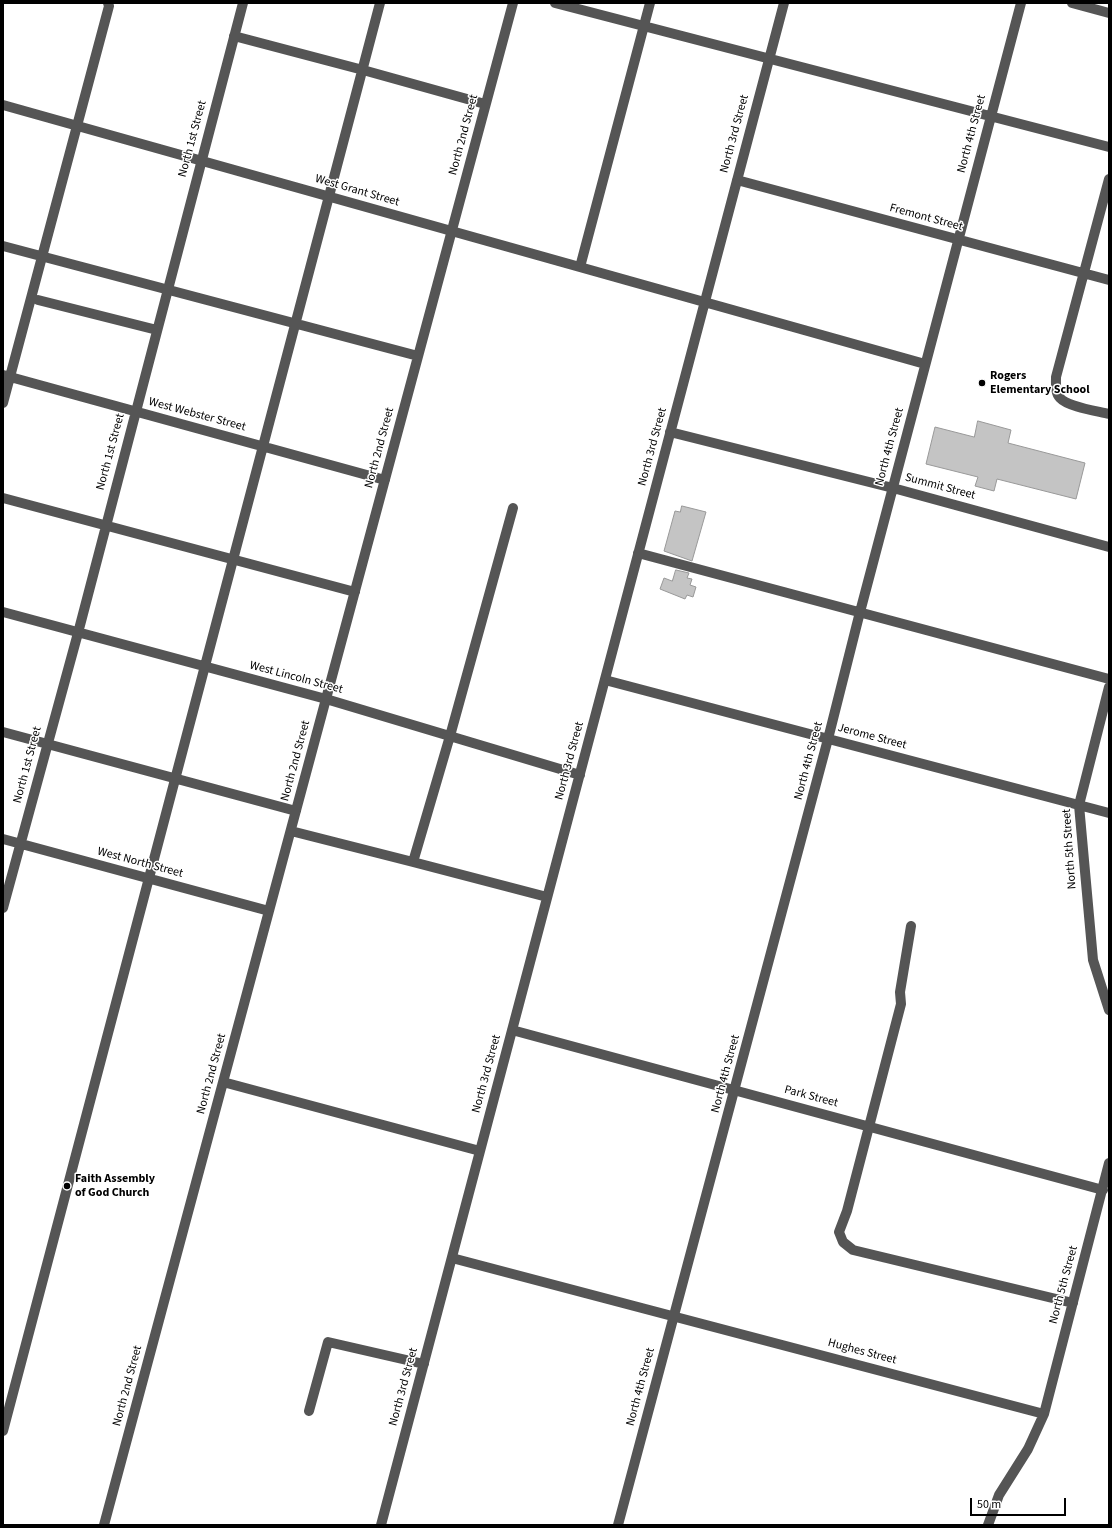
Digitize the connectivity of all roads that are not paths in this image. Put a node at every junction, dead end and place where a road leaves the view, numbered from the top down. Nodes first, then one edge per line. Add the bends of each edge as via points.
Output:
1 (108, 3) edge
2 (243, 3) edge
3 (380, 3) edge
4 (513, 3) edge
5 (555, 3) edge
6 (650, 3) edge
7 (784, 3) edge
8 (1021, 3) edge
9 (1072, 3) edge
10 (1109, 13) edge
11 (644, 26) junction
12 (234, 36) junction
13 (769, 58) junction
14 (363, 70) junction
15 (485, 104) junction
16 (3, 105) edge
17 (991, 116) junction
18 (76, 126) junction
19 (1109, 148) edge
20 (201, 161) junction
21 (1109, 179) edge
22 (737, 180) junction
23 (330, 197) junction
24 (452, 232) junction
25 (958, 240) junction
26 (3, 246) edge
27 (42, 256) junction
28 (580, 267) junction
29 (1084, 273) junction
30 (1109, 280) edge
31 (167, 289) junction
32 (38, 300) dead end
33 (704, 302) junction
34 (296, 324) junction
35 (157, 330) junction
36 (418, 356) junction
37 (925, 364) junction
38 (6, 376) edge
39 (3, 403) edge
40 (136, 412) junction
41 (1109, 414) edge
42 (670, 432) junction
43 (264, 447) junction
44 (385, 480) junction
45 (893, 488) junction
46 (3, 498) edge
47 (513, 508) dead end
48 (106, 525) junction
49 (1109, 546) edge
50 (638, 553) junction
51 (234, 560) junction
52 (355, 592) junction
53 (3, 612) edge
54 (860, 612) junction
55 (78, 633) junction
56 (205, 667) junction
57 (1109, 678) edge
58 (605, 680) junction
59 (1109, 687) edge
60 (326, 699) junction
61 (3, 732) edge
62 (450, 736) junction
63 (828, 739) junction
64 (47, 744) junction
65 (580, 775) junction
66 (175, 778) junction
67 (1079, 805) junction
68 (296, 811) junction
69 (1109, 813) edge
70 (291, 831) junction
71 (3, 839) edge
72 (20, 844) junction
73 (413, 862) junction
74 (149, 878) junction
75 (547, 897) junction
76 (3, 908) edge
77 (269, 911) junction
78 (911, 926) dead end
79 (1109, 1010) edge
80 (512, 1030) junction
81 (223, 1082) junction
82 (735, 1090) junction
83 (869, 1126) junction
84 (480, 1151) junction
85 (1109, 1163) edge
86 (1102, 1190) junction
87 (452, 1258) junction
88 (1073, 1303) junction
89 (673, 1316) junction
90 (424, 1364) junction
91 (310, 1411) dead end
92 (1044, 1414) junction
93 (3, 1431) edge
94 (104, 1525) edge
95 (381, 1525) edge
96 (620, 1525) edge
97 (988, 1525) edge

1 - 18 street
2 - 12 street, North 1st Street
3 - 14 street
4 - 15 street, North 2nd Street
5 - 11 street
6 - 11 street
7 - 13 street, North 3rd Street
8 - 17 street, North 4th Street
9 - 10 street
11 - 13 street
11 - 28 street
12 - 14 street
12 - 20 street, North 1st Street
13 - 17 street
13 - 22 street, North 3rd Street
14 - 15 street
14 - 23 street
15 - 24 street, North 2nd Street
16 - 18 street, West Grant Street
17 - 19 street
17 - 25 street, North 4th Street
18 - 20 street, West Grant Street
18 - 27 street
20 - 23 street, West Grant Street
20 - 31 street, North 1st Street
21 - 29 street
22 - 25 street, Fremont Street
22 - 33 street, North 3rd Street
23 - 24 street, West Grant Street
23 - 34 street
24 - 28 street, West Grant Street
24 - 36 street, North 2nd Street
25 - 29 street, Fremont Street
25 - 37 street, North 4th Street
26 - 27 street
27 - 31 street
27 - 38 street
28 - 33 street, West Grant Street
29 - 30 street, Fremont Street
29 - 41 street via 1056,377 1056,389 1060,398 1067,403
31 - 34 street
31 - 35 street, North 1st Street
32 - 35 street
33 - 37 street, West Grant Street
33 - 42 street, North 3rd Street
34 - 36 street
34 - 43 street
35 - 40 street, North 1st Street
36 - 44 street, North 2nd Street
37 - 45 street, North 4th Street
38 - 39 street
38 - 40 street, West Webster Street
40 - 43 street, West Webster Street
40 - 48 street, North 1st Street
42 - 45 street, Summit Street
42 - 50 street, North 3rd Street
43 - 44 street, West Webster Street
43 - 51 street
44 - 52 street, North 2nd Street
45 - 49 street, Summit Street
45 - 54 street, North 4th Street
46 - 48 street
47 - 62 street
48 - 51 street
48 - 55 street, North 1st Street
50 - 54 street
50 - 58 street, North 3rd Street
51 - 52 street
51 - 56 street
52 - 60 street, North 2nd Street
53 - 55 street, West Lincoln Street
54 - 57 street
54 - 63 street, North 4th Street
55 - 56 street, West Lincoln Street
55 - 64 street, North 1st Street
56 - 60 street, West Lincoln Street
56 - 66 street
58 - 63 street, Jerome Street
58 - 65 street, North 3rd Street
59 - 67 street, North 5th Street
60 - 62 street, West Lincoln Street
60 - 68 street, North 2nd Street
61 - 64 street
62 - 65 street, West Lincoln Street
62 - 73 street
63 - 67 street, Jerome Street
63 - 82 street, North 4th Street
64 - 66 street
64 - 72 street, North 1st Street
65 - 75 street, North 3rd Street
66 - 68 street
66 - 74 street
67 - 69 street, Jerome Street
67 - 79 street, North 5th Street via 1094,960
68 - 70 street, North 2nd Street
70 - 73 street
70 - 77 street, North 2nd Street
71 - 72 street, West North Street
72 - 74 street, West North Street
72 - 76 street, North 1st Street
73 - 75 street
74 - 77 street, West North Street
74 - 93 street
75 - 80 street, North 3rd Street
77 - 81 street, North 2nd Street
78 - 83 street via 900,992 901,1004
80 - 82 street, Park Street
80 - 84 street, North 3rd Street
81 - 84 street
81 - 94 street, North 2nd Street
82 - 83 street, Park Street
82 - 89 street, North 4th Street
83 - 86 street, Park Street
83 - 88 street via 839,1232 842,1242 853,1250
84 - 87 street, North 3rd Street
85 - 86 street, North 5th Street
86 - 88 street, North 5th Street
87 - 89 street, Hughes Street
87 - 90 street, North 3rd Street
88 - 92 street, North 5th Street
89 - 92 street, Hughes Street
89 - 96 street, North 4th Street
90 - 91 street via 328,1342
90 - 95 street, North 3rd Street
92 - 97 street, North 5th Street via 1028,1449 999,1495

